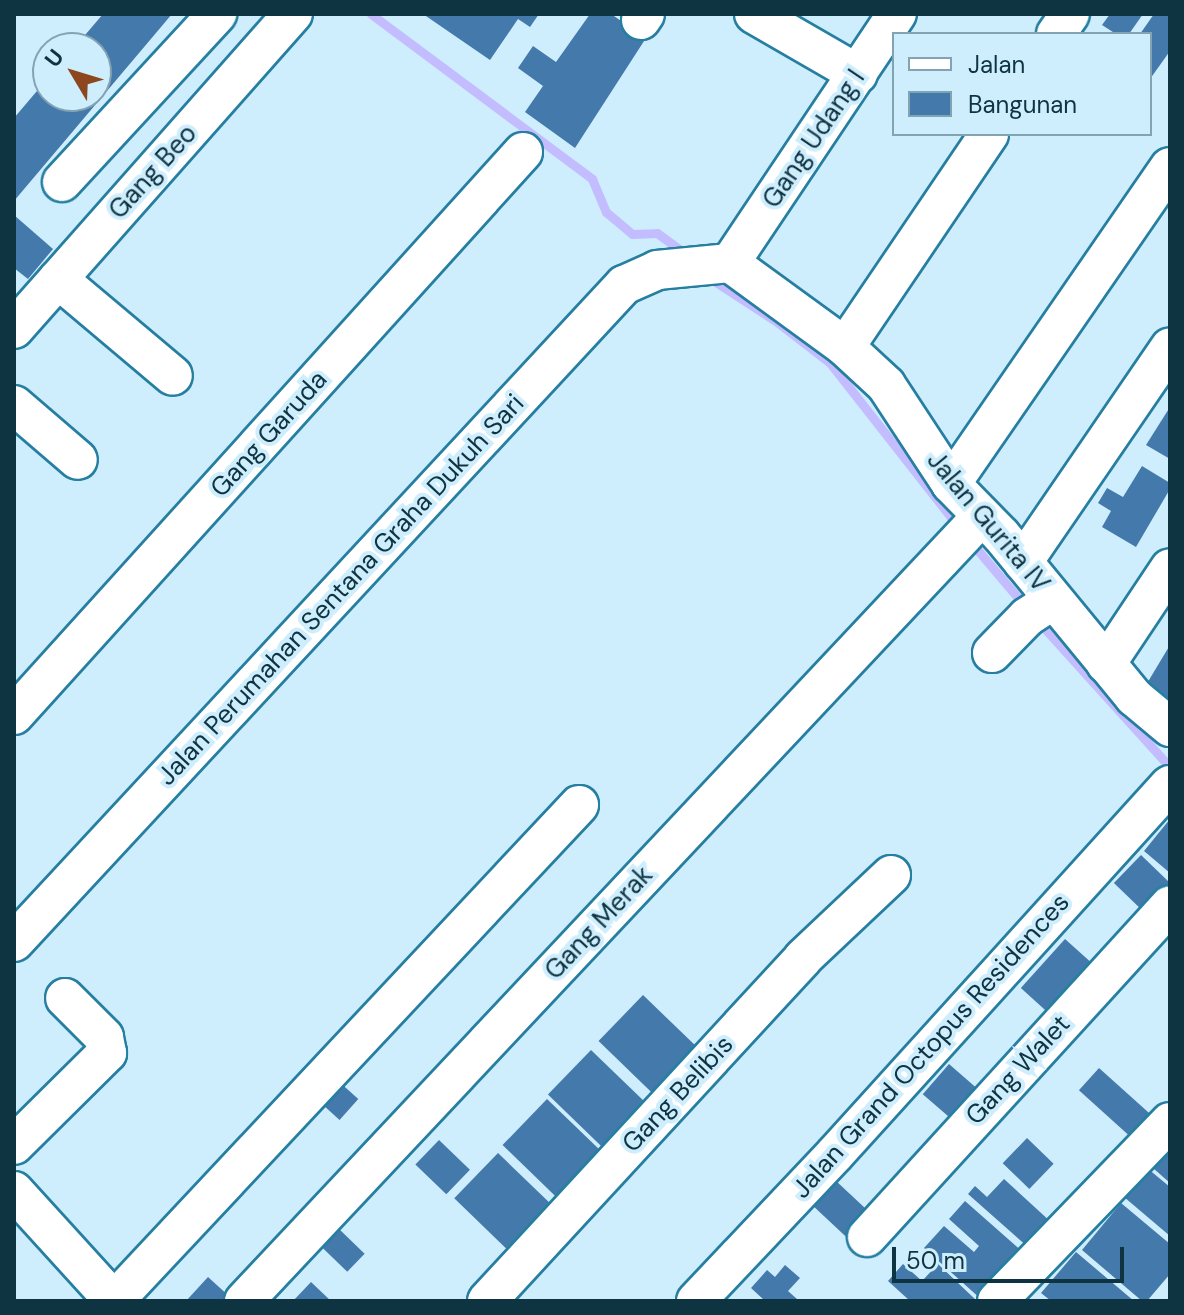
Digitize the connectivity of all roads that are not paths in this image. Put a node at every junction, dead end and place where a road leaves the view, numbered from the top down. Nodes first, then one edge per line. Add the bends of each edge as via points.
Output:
1 (217, 14) edge
2 (293, 14) edge
3 (754, 14) edge
4 (897, 14) edge
5 (1070, 14) edge
6 (1057, 32) edge
7 (858, 74) junction
8 (988, 136) edge
9 (523, 152) dead end
10 (1170, 167) edge
11 (62, 182) dead end
12 (713, 265) junction
13 (58, 279) junction
14 (14, 329) edge
15 (845, 347) junction
16 (1170, 347) edge
17 (173, 376) dead end
18 (14, 405) edge
19 (78, 460) dead end
20 (951, 484) junction
21 (967, 531) junction
22 (1023, 562) junction
23 (1170, 568) edge
24 (1040, 608) junction
25 (992, 653) dead end
26 (1106, 664) junction
27 (14, 715) edge
28 (1170, 727) edge
29 (1167, 788) edge
30 (579, 805) dead end
31 (882, 883) dead end
32 (1170, 905) edge
33 (14, 942) edge
34 (65, 998) dead end
35 (1170, 1122) edge
36 (14, 1145) edge
37 (14, 1191) edge
38 (867, 1237) dead end
39 (114, 1301) edge
40 (244, 1301) edge
41 (487, 1301) edge
42 (696, 1301) edge
43 (997, 1301) edge

1 - 11 street
2 - 13 street, Gang Beo
3 - 7 street
4 - 7 street, Gang Udang I
5 - 6 street
7 - 12 street, Gang Udang I
8 - 15 street
9 - 27 street, Gang Garuda
10 - 20 street
12 - 15 street, Jalan Gurita IV
12 - 33 street, Jalan Perumahan Sentana Graha Dukuh Sari via 657,270 624,285
13 - 14 street, Gang Beo
13 - 17 street
15 - 20 street, Jalan Gurita IV via 886,385
16 - 22 street
18 - 19 street
20 - 21 street, Jalan Gurita IV
21 - 22 street, Jalan Gurita IV
21 - 40 street, Gang Merak
22 - 24 street, Jalan Gurita IV
23 - 26 street
24 - 25 street
24 - 26 street, Jalan Gurita IV
26 - 28 street, Jalan Gurita IV
29 - 42 street, Jalan Grand Octopus Residences
30 - 39 street
31 - 41 street, Gang Belibis via 803,958
32 - 38 street, Gang Walet
34 - 36 street via 104,1037 107,1053
35 - 43 street
37 - 39 street

